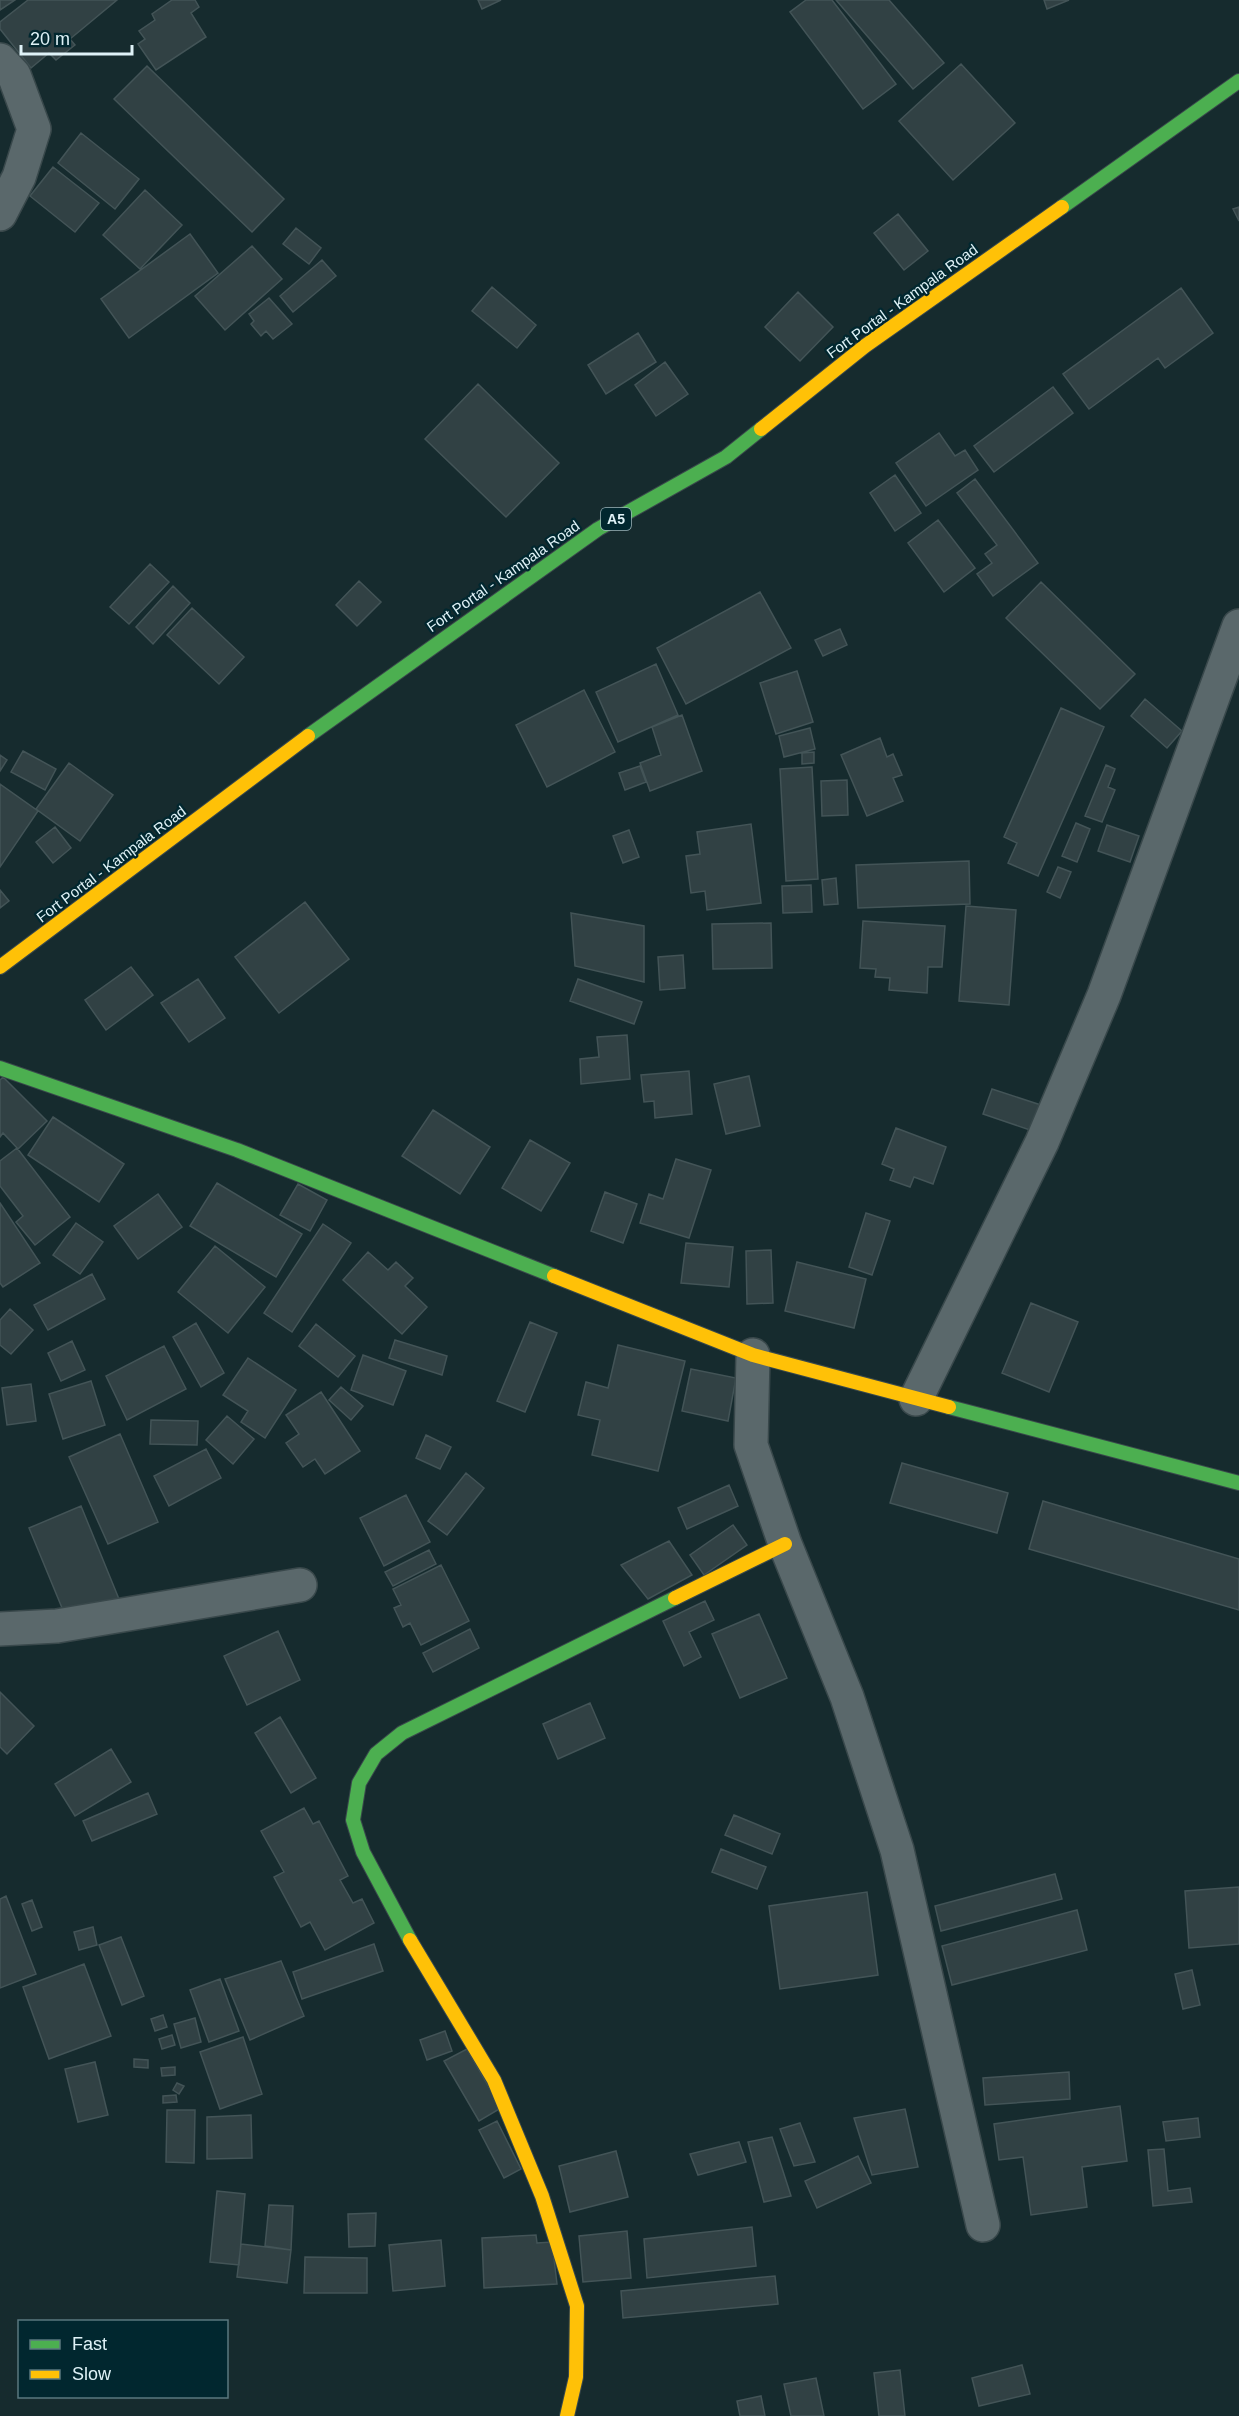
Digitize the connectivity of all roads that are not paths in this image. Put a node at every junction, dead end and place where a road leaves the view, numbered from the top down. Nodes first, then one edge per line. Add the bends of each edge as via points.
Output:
1 (0, 60) edge
2 (1239, 81) edge
3 (0, 214) edge
4 (1239, 626) edge
5 (0, 968) edge
6 (0, 1068) edge
7 (753, 1355) junction
8 (916, 1399) junction
9 (1239, 1483) edge
10 (785, 1544) junction
11 (300, 1585) dead end
12 (0, 1629) edge
13 (983, 2225) dead end
14 (567, 2416) edge

1 - 3 street via 14,75 34,129 19,177
2 - 5 street, Fort Portal - Kampala Road / A5 via 864,346 726,457 598,529 369,691
4 - 8 street via 1104,995 1042,1142
6 - 7 street via 237,1150
7 - 8 street
7 - 10 street via 752,1445
8 - 9 street
10 - 13 street via 847,1697 897,1850
10 - 14 street via 402,1733 376,1754 359,1783 353,1820 363,1852 416,1951 494,2080 542,2196 577,2306 576,2377
11 - 12 street via 57,1626

